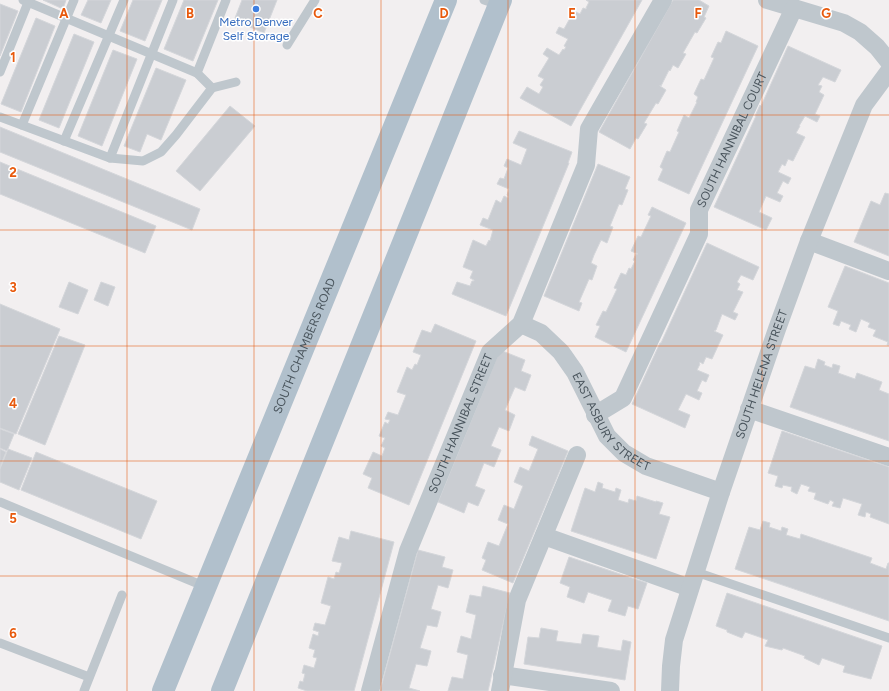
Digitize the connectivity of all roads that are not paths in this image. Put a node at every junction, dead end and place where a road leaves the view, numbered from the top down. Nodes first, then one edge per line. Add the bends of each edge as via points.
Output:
1 (74, 0) edge
2 (124, 0) edge
3 (173, 0) edge
4 (226, 0) edge
5 (315, 0) edge
6 (446, 0) edge
7 (663, 0) edge
8 (27, 1) edge
9 (774, 1) edge
10 (495, 2) edge
11 (794, 8) junction
12 (67, 18) junction
13 (108, 36) junction
14 (287, 45) dead end
15 (151, 54) junction
16 (889, 62) edge
17 (889, 71) edge
18 (0, 72) edge
19 (197, 73) junction
20 (236, 82) dead end
21 (212, 88) junction
22 (0, 117) edge
23 (22, 125) junction
24 (64, 141) junction
25 (110, 158) junction
26 (809, 241) junction
27 (889, 271) edge
28 (521, 324) junction
29 (749, 409) junction
30 (596, 415) junction
31 (577, 455) dead end
32 (889, 457) edge
33 (721, 492) junction
34 (0, 502) edge
35 (544, 536) junction
36 (693, 580) junction
37 (206, 588) junction
38 (122, 595) dead end
39 (889, 638) edge
40 (0, 644) edge
41 (89, 677) junction
42 (501, 683) edge
43 (84, 691) edge
44 (163, 691) edge
45 (222, 691) edge
46 (370, 691) edge
47 (611, 691) edge
48 (670, 691) edge

1 - 12 lane
2 - 13 lane
3 - 15 lane
4 - 19 lane
5 - 14 lane
6 - 37 main road, SOUTH CHAMBERS ROAD
7 - 28 street, SOUTH HANNIBAL STREET via 589,129 586,165
8 - 12 lane
8 - 18 lane
9 - 11 street
10 - 45 main road
11 - 16 street via 844,23 860,32
11 - 30 street, SOUTH HANNIBAL COURT via 699,210 699,234 623,398
12 - 13 lane
12 - 23 lane
13 - 15 lane
13 - 24 lane
15 - 19 lane
15 - 25 lane
17 - 26 street, SOUTH HELENA STREET via 864,105
19 - 21 lane
20 - 21 lane
21 - 25 lane via 161,152 143,161
22 - 23 lane
23 - 24 lane
24 - 25 lane
26 - 27 street
26 - 29 street, SOUTH HELENA STREET
28 - 30 street, EAST ASBURY STREET via 541,333 561,352 575,372
28 - 46 street, SOUTH HANNIBAL STREET via 490,352 474,389 408,551
29 - 32 street
29 - 33 street, SOUTH HELENA STREET
30 - 33 street, EAST ASBURY STREET via 607,436 640,463
31 - 35 street
33 - 36 street, SOUTH HELENA STREET
34 - 37 lane
35 - 36 street
35 - 42 street via 517,600
36 - 39 lane
36 - 48 street, SOUTH HELENA STREET via 674,640
37 - 44 main road, SOUTH CHAMBERS ROAD
38 - 41 lane
40 - 41 lane
41 - 43 lane
42 - 47 street

